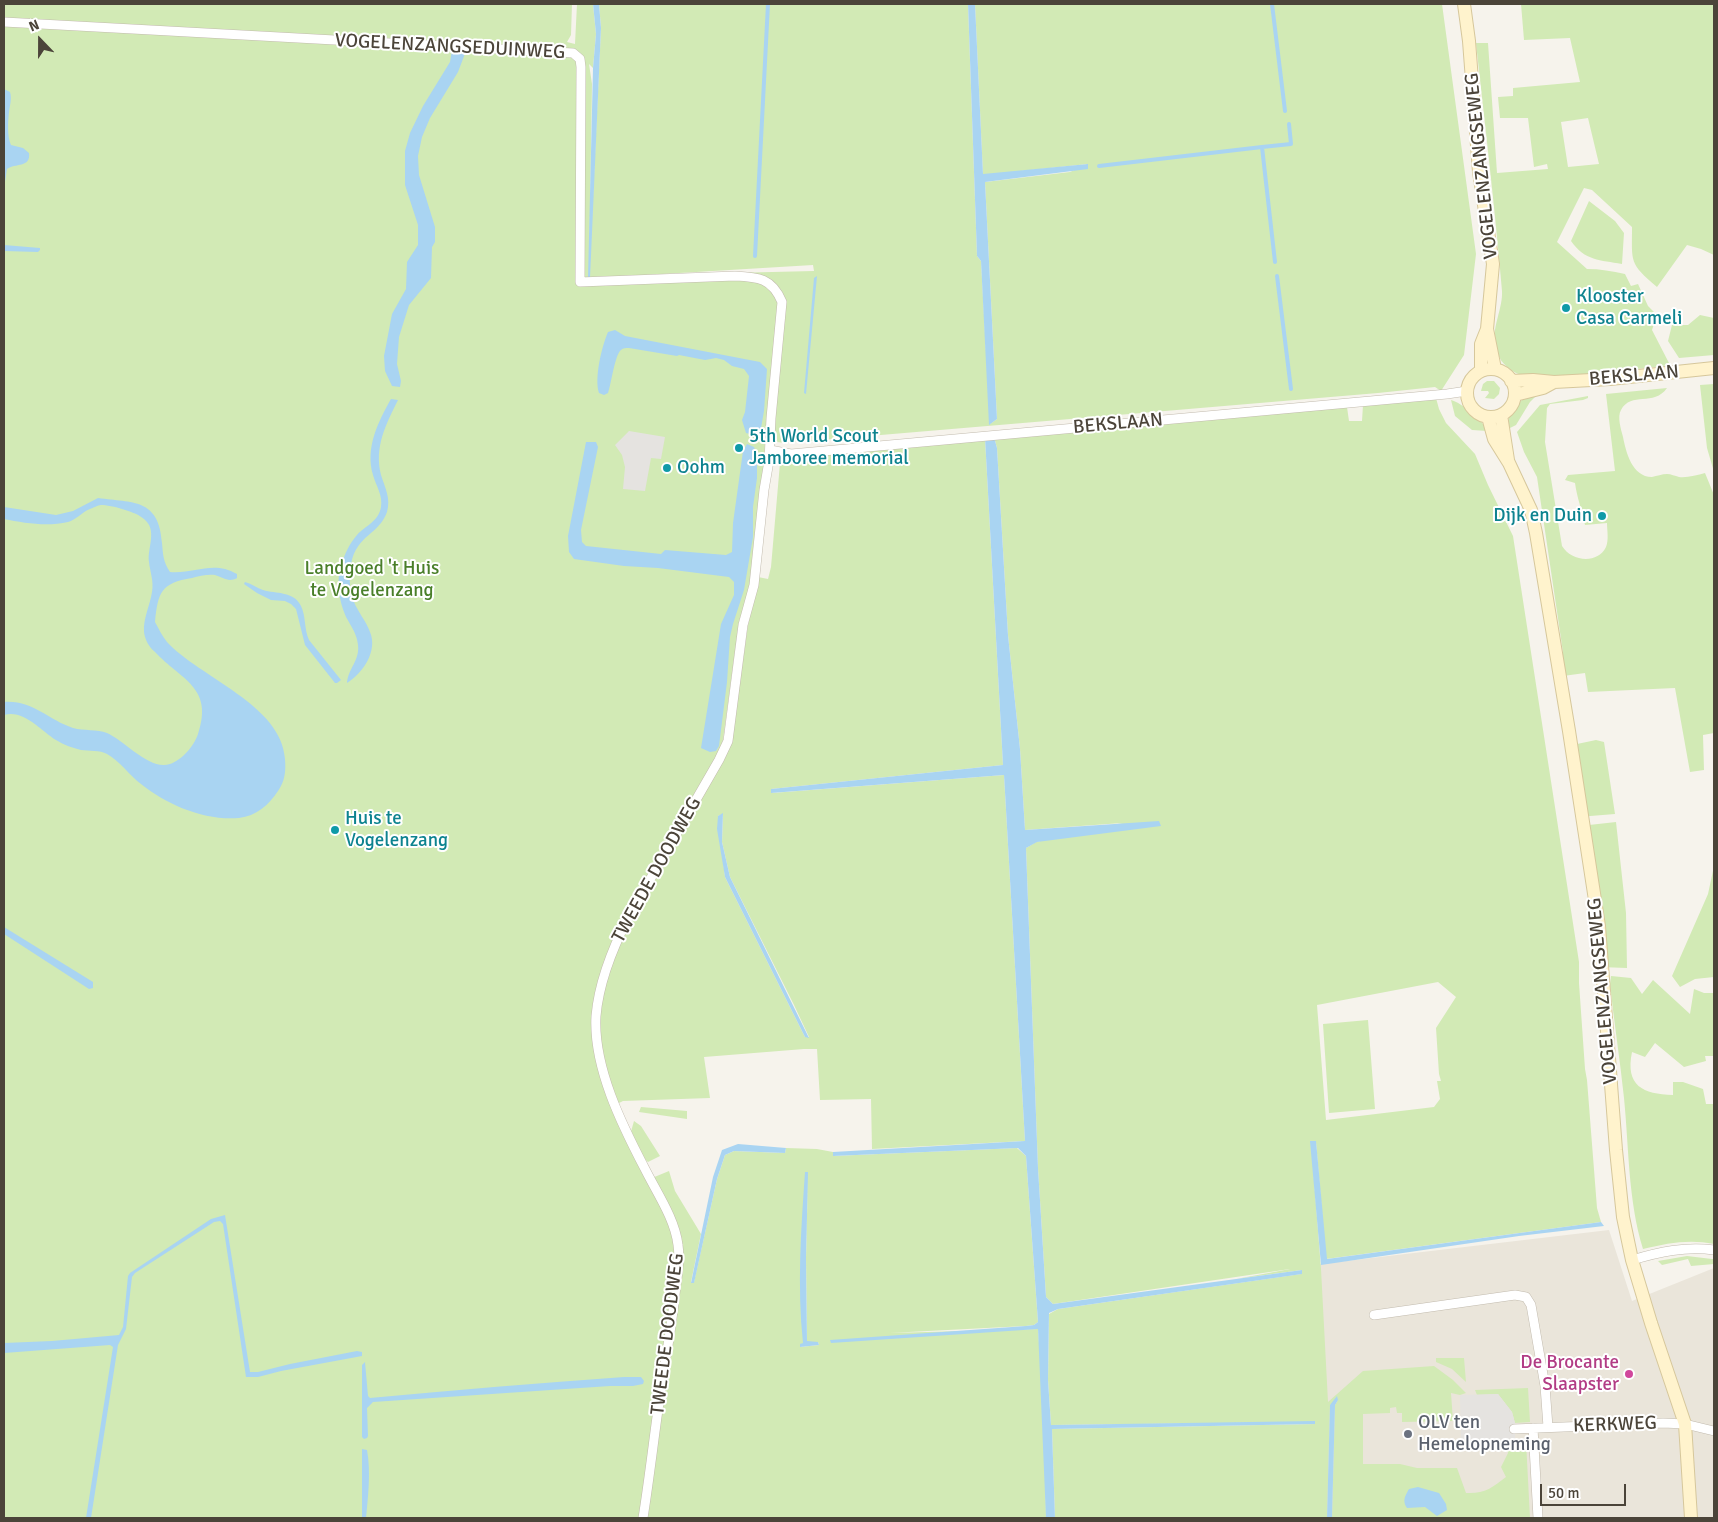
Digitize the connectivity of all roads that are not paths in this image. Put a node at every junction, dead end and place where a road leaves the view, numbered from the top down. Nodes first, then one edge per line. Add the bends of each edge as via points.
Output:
1 (1464, 4) edge
2 (4, 22) edge
3 (1487, 329) junction
4 (1714, 368) edge
5 (1495, 369) junction
6 (1481, 371) junction
7 (1511, 381) junction
8 (1554, 382) junction
9 (1467, 391) junction
10 (1515, 395) junction
11 (1501, 415) junction
12 (1488, 417) junction
13 (770, 450) junction
14 (1509, 463) junction
15 (1714, 1250) edge
16 (1632, 1260) junction
17 (1374, 1315) dead end
18 (1685, 1424) junction
19 (1548, 1427) junction
20 (1533, 1428) junction
21 (1514, 1429) dead end
22 (1714, 1431) edge
23 (644, 1518) edge
24 (1538, 1518) edge
25 (1691, 1518) edge

1 - 3 main road, VOGELENZANGSEWEG via 1480,172 1493,264
2 - 13 street, VOGELENZANGSEDUINWEG via 573,53 580,59 581,68 580,282 735,276 754,277 777,290 782,302
3 - 5 main road, VOGELENZANGSEWEG
3 - 6 main road, VOGELENZANGSEWEG via 1481,344
4 - 8 main road, BEKSLAAN
5 - 6 main road
5 - 7 main road
6 - 9 main road via 1472,377
7 - 8 main road, BEKSLAAN
7 - 10 main road
8 - 10 main road, BEKSLAAN
9 - 12 main road via 1470,406
9 - 13 street, BEKSLAAN via 791,454
10 - 11 main road via 1512,404
11 - 12 main road
11 - 14 main road, VOGELENZANGSEWEG
12 - 14 main road, VOGELENZANGSEWEG via 1494,439
13 - 23 street, TWEEDE DOODWEG via 754,585 743,625 728,741 618,938 596,1016 597,1043 606,1082 629,1139 672,1223 678,1244 671,1332
14 - 16 main road, VOGELENZANGSEWEG via 1531,510 1536,533 1592,881 1602,960 1620,1193
15 - 16 street via 1677,1250
16 - 18 main road, VOGELENZANGSEWEG
17 - 19 street via 1515,1295 1526,1297 1531,1305 1545,1386
18 - 19 street, KERKWEG
18 - 22 street, KERKWEG
18 - 25 main road, VOGELENZANGSEWEG
19 - 20 street, KERKWEG
20 - 21 street, KERKWEG
20 - 24 street

